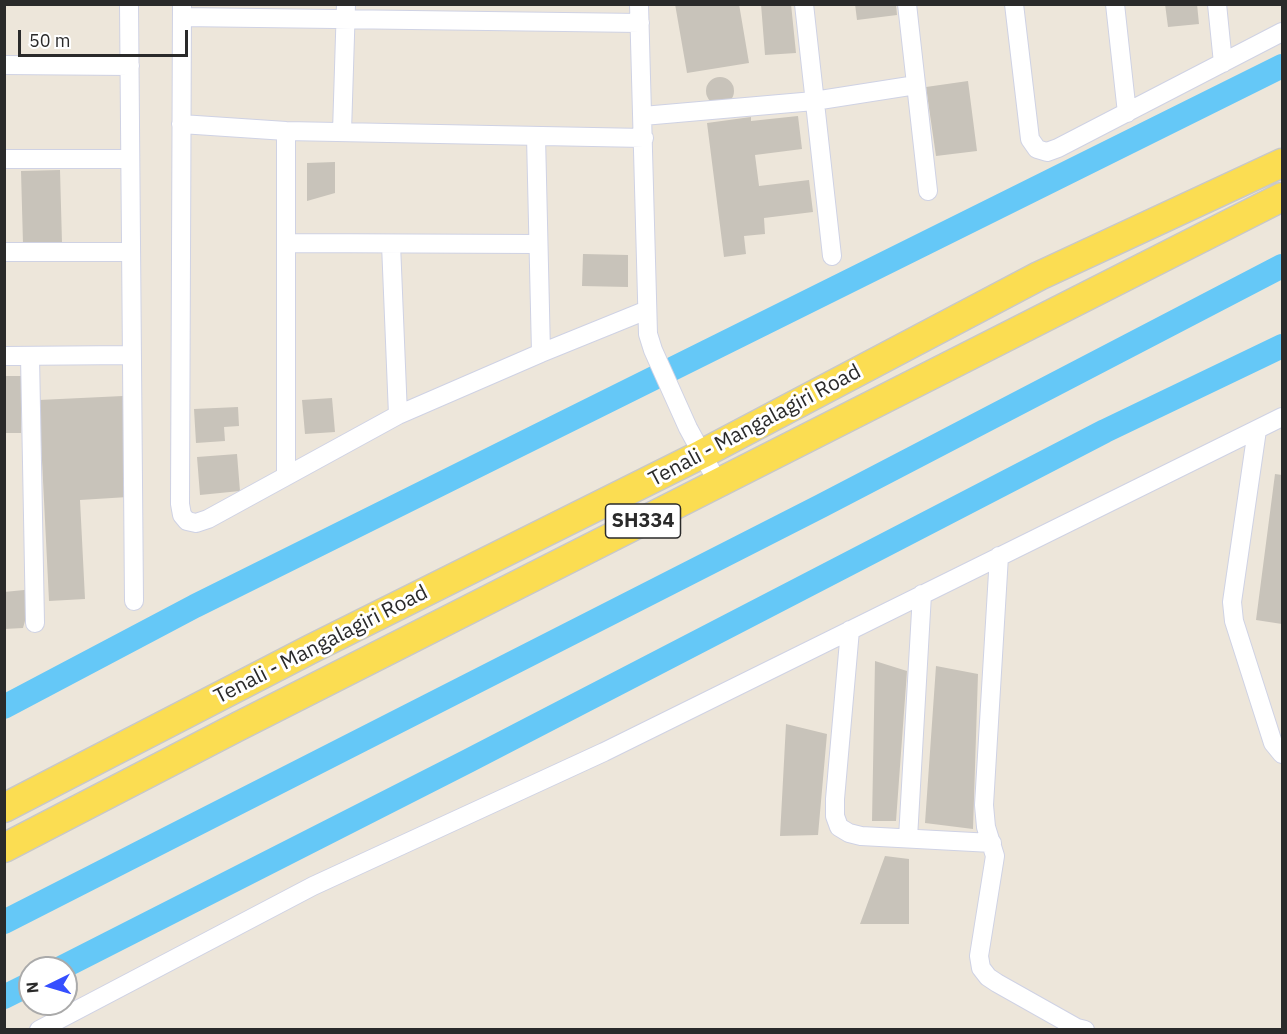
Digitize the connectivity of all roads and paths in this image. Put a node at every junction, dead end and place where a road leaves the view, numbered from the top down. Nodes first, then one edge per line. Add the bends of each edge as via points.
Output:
1 (129, 4) edge
2 (639, 4) edge
3 (804, 4) edge
4 (908, 4) edge
5 (1014, 4) edge
6 (1114, 4) edge
7 (1217, 4) edge
8 (182, 11) edge
9 (346, 12) edge
10 (640, 23) junction
11 (1282, 32) edge
12 (1223, 63) junction
13 (4, 64) edge
14 (130, 66) junction
15 (916, 85) junction
16 (814, 101) junction
17 (1127, 113) junction
18 (643, 116) junction
19 (181, 124) junction
20 (286, 131) junction
21 (342, 132) junction
22 (536, 136) junction
23 (644, 138) junction
24 (4, 159) edge
25 (130, 159) junction
26 (1282, 163) edge
27 (928, 190) dead end
28 (1282, 196) edge
29 (286, 243) junction
30 (391, 244) junction
31 (538, 244) junction
32 (4, 252) edge
33 (131, 252) junction
34 (832, 256) dead end
35 (647, 310) junction
36 (541, 353) junction
37 (132, 355) junction
38 (4, 356) edge
39 (30, 356) junction
40 (398, 416) junction
41 (1282, 417) edge
42 (1257, 430) junction
43 (702, 454) junction
44 (286, 475) junction
45 (718, 483) junction
46 (999, 556) junction
47 (922, 594) junction
48 (134, 601) dead end
49 (35, 622) dead end
50 (850, 630) junction
51 (1282, 754) edge
52 (4, 808) edge
53 (908, 838) junction
54 (992, 843) junction
55 (4, 848) edge
56 (39, 1029) edge
57 (1080, 1029) edge

1 - 14 street
2 - 10 street
3 - 16 street
4 - 15 street
5 - 17 street via 1030,139 1036,149 1047,152 1058,148
6 - 17 street
7 - 12 street
8 - 9 street
8 - 19 street
9 - 10 street
9 - 21 street
10 - 18 street
11 - 12 street
12 - 17 street
13 - 14 street
14 - 25 street
15 - 16 street
15 - 27 street
16 - 18 street
16 - 34 street
18 - 23 street
19 - 20 street
19 - 44 street via 182,515 196,523 208,519
20 - 21 street
20 - 29 street
21 - 22 street
22 - 23 street
22 - 31 street
23 - 35 street
24 - 25 street
25 - 33 street
26 - 43 main road, Tenali - Mangalagiri Road / SH334 via 1040,276
28 - 45 main road, SH334
29 - 30 street
29 - 44 street
30 - 31 street
30 - 40 street
31 - 36 street
32 - 33 street
33 - 37 street
35 - 36 street
35 - 43 street via 653,350
36 - 40 street
37 - 39 street
37 - 48 street
38 - 39 street
39 - 49 street
40 - 44 street
41 - 42 street
42 - 46 street
42 - 51 street via 1232,602 1234,621 1273,743
43 - 45 street
43 - 52 main road, Tenali - Mangalagiri Road / SH334
45 - 55 main road, SH334
46 - 47 street
46 - 54 street via 984,805
47 - 50 street
47 - 53 street
50 - 53 street via 835,816 839,827 849,833
50 - 56 street via 604,752 313,886
53 - 54 street
54 - 57 street via 994,871 979,956 981,968 996,983

